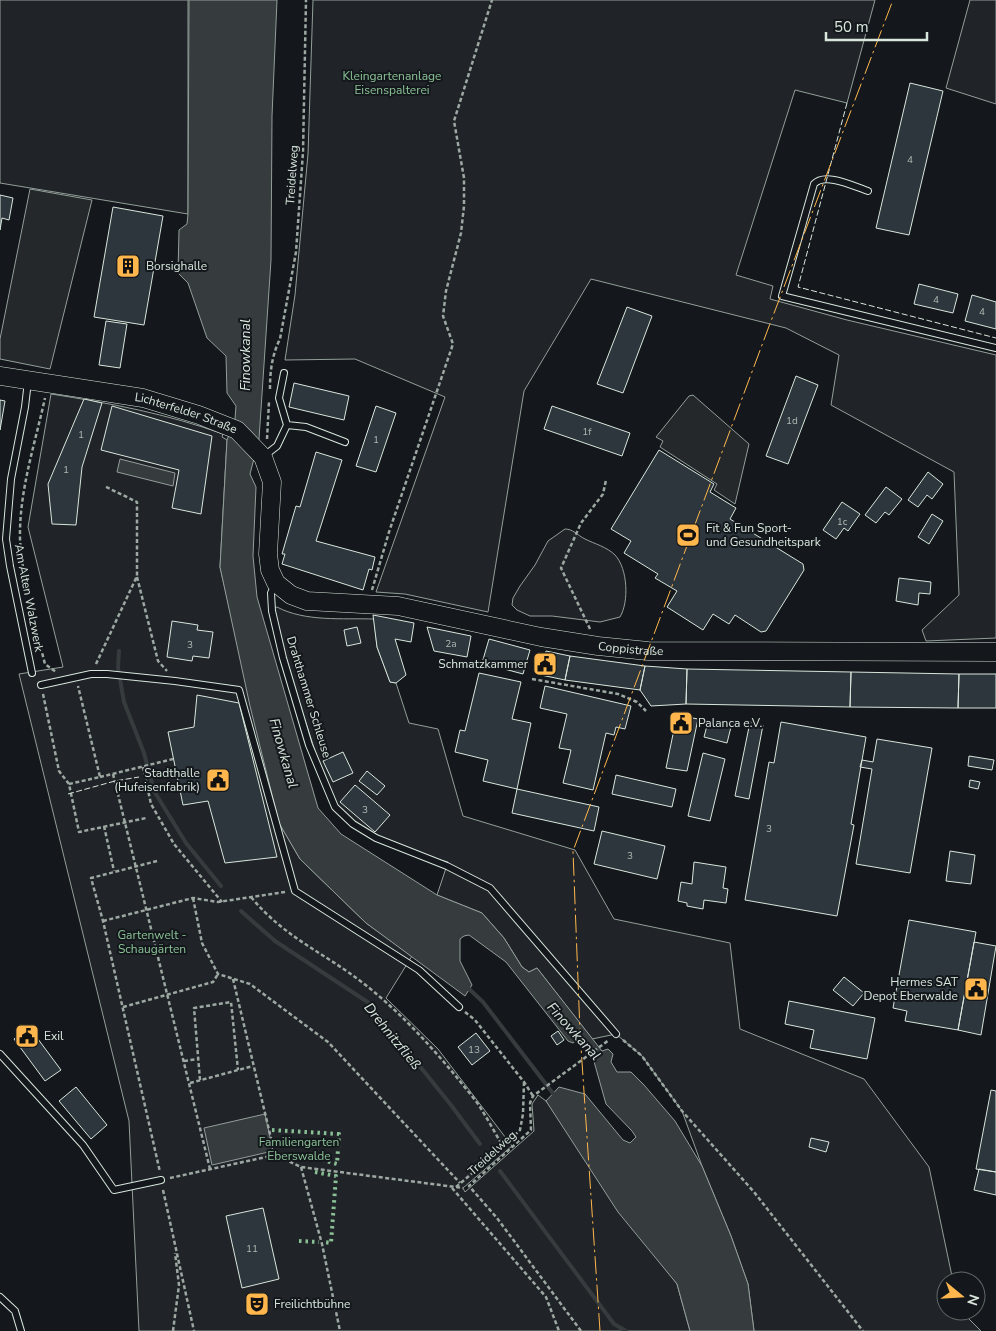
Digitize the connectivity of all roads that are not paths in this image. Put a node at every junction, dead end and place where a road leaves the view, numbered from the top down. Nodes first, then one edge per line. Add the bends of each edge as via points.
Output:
1 (868, 190) dead end
2 (996, 348) edge
3 (284, 373) dead end
4 (0, 376) edge
5 (28, 380) junction
6 (287, 425) junction
7 (345, 442) dead end
8 (263, 456) junction
9 (3, 540) edge
10 (276, 583) junction
11 (996, 652) edge
12 (32, 673) dead end
13 (41, 685) road end
14 (459, 1007) road end
15 (616, 1034) road end
16 (0, 1054) edge
17 (161, 1180) road end
18 (0, 1297) edge
19 (21, 1331) edge

1 - 2 lane via 827,178 818,179 782,296
3 - 6 lane via 278,398
4 - 5 main road, Lichterfelder Straße
5 - 8 main road, Lichterfelder Straße via 143,398 200,415 237,430
5 - 9 lane, Am Alten Walzwerk
6 - 7 lane via 306,427
6 - 8 lane via 277,446
8 - 10 main road, Lichterfelder Straße via 272,482 268,554
9 - 12 lane, Am Alten Walzwerk
10 - 11 main road, Coppistraße via 291,595 307,601 398,606 598,646 648,650
10 - 15 lane, Drahthammer Schleuse via 270,593 283,658 309,746 335,807 353,824 376,838 447,866 490,888
13 - 14 lane via 107,674 239,690 295,891 419,970
16 - 17 lane via 82,1145 114,1190
18 - 19 lane via 15,1311

